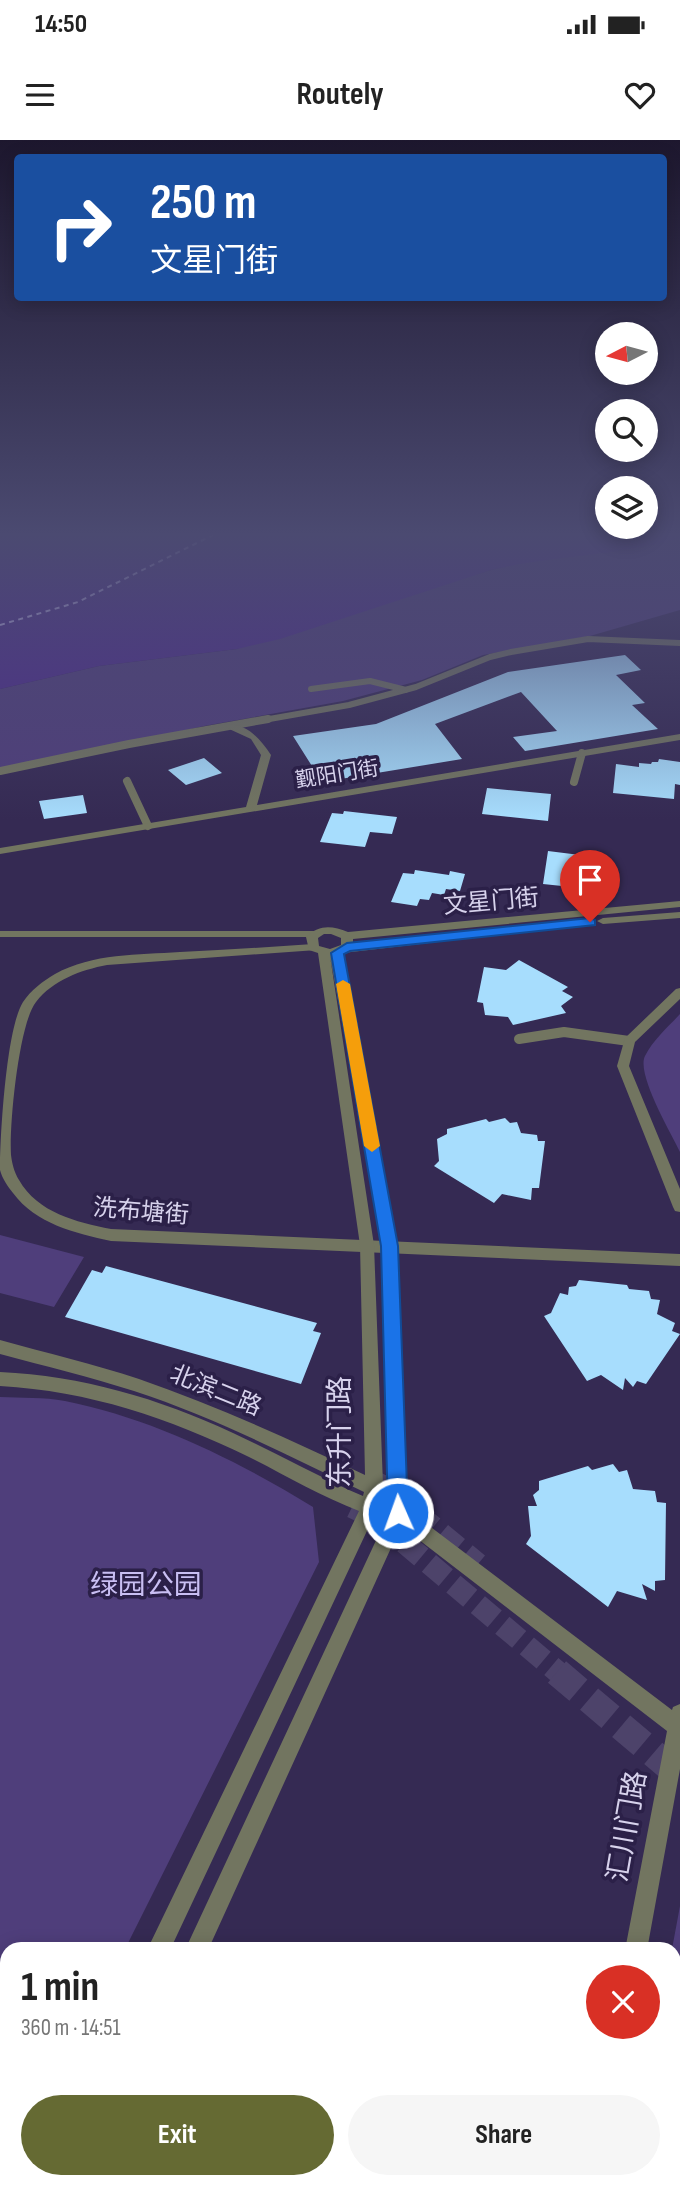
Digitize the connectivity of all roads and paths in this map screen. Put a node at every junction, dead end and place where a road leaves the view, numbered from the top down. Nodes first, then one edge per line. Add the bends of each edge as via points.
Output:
1 (680, 643) edge
2 (312, 689) dead end
3 (406, 690) junction
4 (230, 726) junction
5 (680, 737) edge
6 (582, 752) junction
7 (0, 771) edge
8 (127, 782) dead end
9 (574, 782) dead end
10 (251, 808) junction
11 (148, 826) junction
12 (0, 851) edge
13 (680, 904) edge
14 (680, 915) edge
15 (0, 934) edge
16 (211, 934) junction
17 (331, 945) junction
18 (153, 958) junction
19 (680, 992) edge
20 (519, 1039) dead end
21 (629, 1041) junction
22 (680, 1207) edge
23 (367, 1245) junction
24 (390, 1246) junction
25 (680, 1259) edge
26 (0, 1347) edge
27 (0, 1379) edge
28 (374, 1488) junction
29 (369, 1508) junction
30 (398, 1513) junction
31 (678, 1720) edge
32 (162, 1942) edge
33 (200, 1942) edge
34 (637, 1942) edge

1 - 3 lane via 588,639 511,652
2 - 3 lane via 364,680 386,681
3 - 4 lane
4 - 7 lane
4 - 10 street via 254,737 266,755
5 - 6 street, 觐阳门街
6 - 9 lane
6 - 10 street, 觐阳门街
8 - 11 lane
10 - 11 street, 觐阳门街
11 - 12 street, 觐阳门街
13 - 17 street, 文星门街
14 - 17 street, 文星门街
15 - 16 street
16 - 17 street
16 - 18 street via 225,943
17 - 18 street, 洗布塘街
17 - 23 street, 东升门路
17 - 24 street
18 - 23 street, 洗布塘街 via 94,964 66,973 27,1005 19,1026 4,1149 7,1170 18,1190 53,1219 111,1235
19 - 21 street
20 - 21 lane via 564,1032
21 - 22 street via 623,1066
23 - 24 street, 洗布塘街
23 - 28 street, 东升门路
24 - 25 street, 洗布塘街
24 - 30 street
26 - 28 street, 北滨二路 via 190,1405
27 - 29 street, 北滨二路 via 72,1384 129,1400 188,1421
28 - 29 street, 东升门路
28 - 30 street, 北滨二路
29 - 30 street, 北滨二路
29 - 32 street, 东升门路
30 - 31 street, 北滨二路
30 - 33 street
31 - 34 street, 汇川门路

